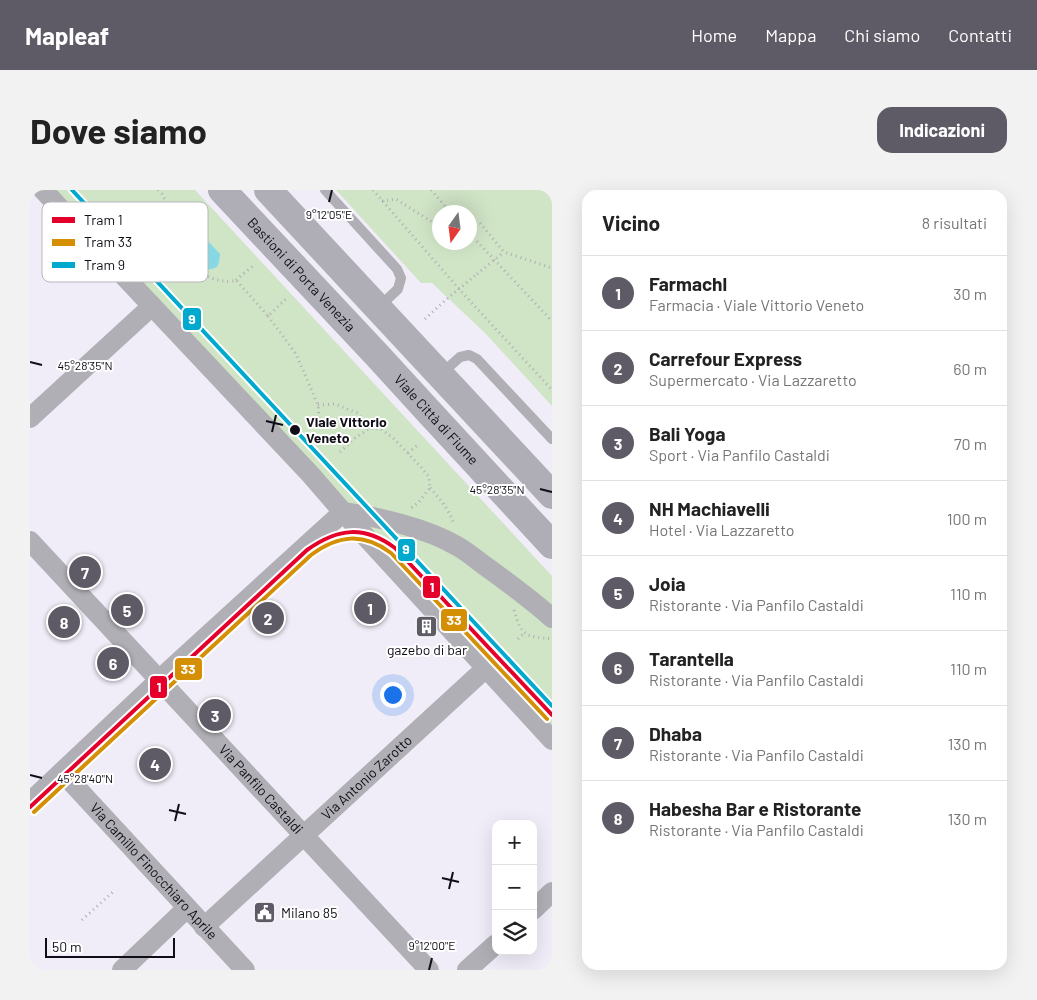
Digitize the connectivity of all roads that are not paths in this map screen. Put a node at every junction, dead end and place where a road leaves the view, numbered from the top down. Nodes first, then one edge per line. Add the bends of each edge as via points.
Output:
1 (43, 190) edge
2 (222, 190) edge
3 (268, 190) edge
4 (325, 190) edge
5 (54, 202) edge
6 (129, 282) edge
7 (152, 306) junction
8 (378, 308) junction
9 (381, 360) joint
10 (440, 374) junction
11 (30, 418) edge
12 (552, 439) edge
13 (552, 494) edge
14 (343, 512) junction
15 (30, 541) edge
16 (552, 545) edge
17 (552, 618) edge
18 (486, 668) junction
19 (159, 680) junction
20 (552, 740) edge
21 (62, 772) junction
22 (30, 802) edge
23 (304, 836) junction
24 (552, 892) edge
25 (537, 906) edge
26 (187, 908) junction
27 (204, 927) junction
28 (492, 948) edge
29 (122, 970) edge
30 (245, 970) edge
31 (430, 970) edge
32 (467, 970) edge

1 - 5 street
2 - 9 main road, Bastioni di Porta Venezia
3 - 8 main road
4 - 8 lane via 402,278 398,290
6 - 7 street
7 - 11 street
7 - 14 street
8 - 10 main road
9 - 16 main road, Viale Città di Fiume
10 - 12 lane via 460,357 469,355 477,359
10 - 13 main road
14 - 17 street via 409,519 459,546
14 - 18 street
14 - 19 street
15 - 19 street, Via Panfilo Castaldi
18 - 20 street
18 - 23 street, Via Antonio Zarotto
19 - 21 street
19 - 23 street, Via Panfilo Castaldi
21 - 22 street
21 - 26 street, Via Camillo Finocchiaro Aprile
23 - 27 street, Via Antonio Zarotto
23 - 31 street, Via Panfilo Castaldi
24 - 25 street
26 - 27 street, Via Camillo Finocchiaro Aprile
26 - 29 street
27 - 30 street, Via Camillo Finocchiaro Aprile
28 - 32 street

